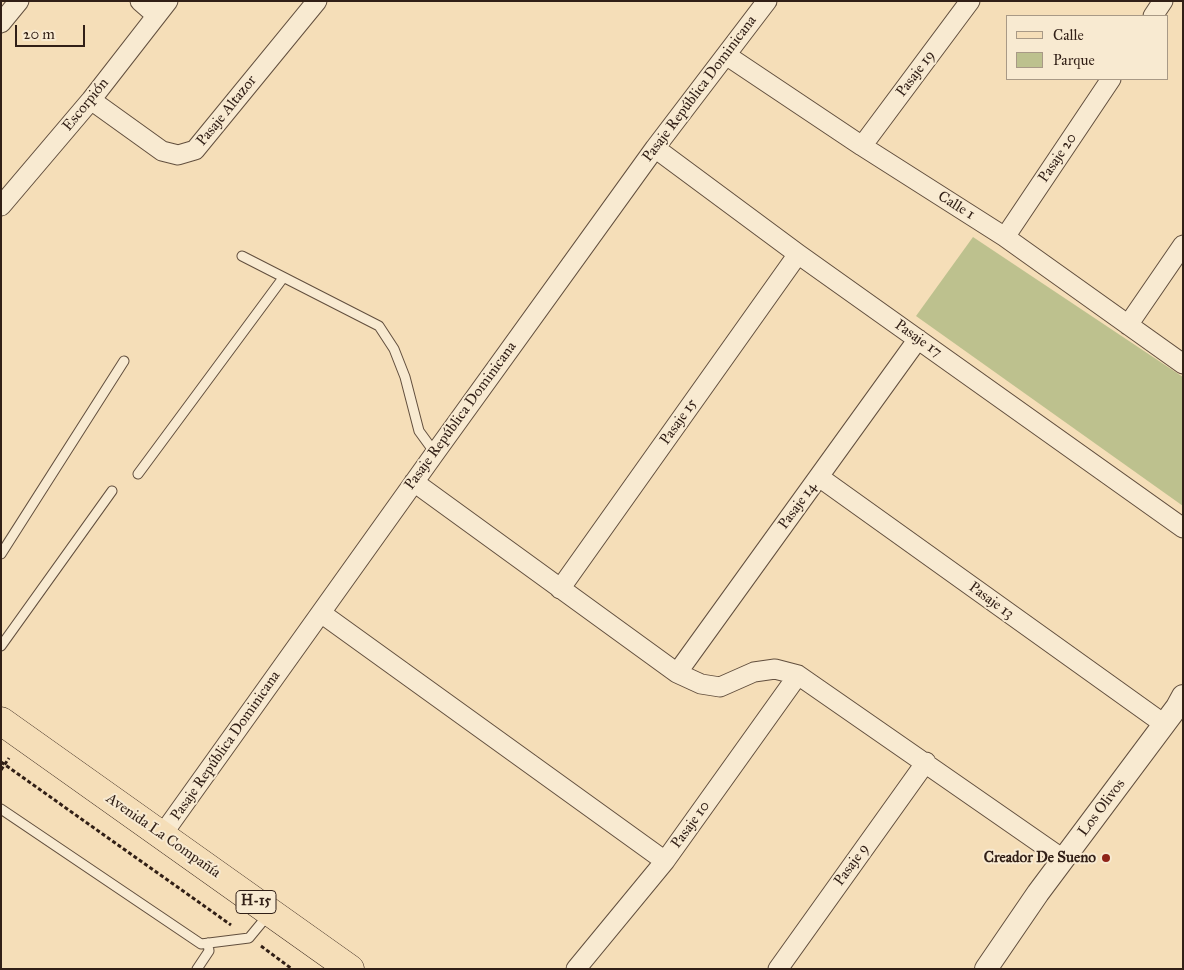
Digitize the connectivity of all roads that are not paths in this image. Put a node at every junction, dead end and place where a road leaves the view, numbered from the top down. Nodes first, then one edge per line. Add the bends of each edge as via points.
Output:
1 (19, 1) edge
2 (140, 1) edge
3 (317, 1) edge
4 (766, 1) edge
5 (970, 1) edge
6 (1163, 1) edge
7 (162, 8) edge
8 (1154, 15) edge
9 (1, 23) edge
10 (726, 55) junction
11 (1110, 80) edge
12 (90, 100) junction
13 (862, 146) junction
14 (655, 148) junction
15 (1, 206) edge
16 (1005, 237) junction
17 (1183, 245) edge
18 (798, 254) junction
19 (242, 256) dead end
20 (283, 278) junction
21 (1128, 325) junction
22 (918, 339) junction
23 (124, 361) dead end
24 (1183, 364) edge
25 (434, 453) junction
26 (138, 474) dead end
27 (819, 477) junction
28 (414, 482) junction
29 (112, 491) dead end
30 (1183, 528) edge
31 (1, 554) edge
32 (560, 589) junction
33 (320, 613) junction
34 (1, 646) edge
35 (677, 673) junction
36 (798, 675) junction
37 (1183, 696) edge
38 (1, 721) edge
39 (1164, 724) junction
40 (926, 762) junction
41 (1, 809) edge
42 (162, 835) junction
43 (1064, 859) junction
44 (665, 861) junction
45 (270, 912) junction
46 (208, 943) junction
47 (197, 969) edge
48 (350, 969) edge
49 (576, 969) edge
50 (778, 969) edge
51 (986, 969) edge

1 - 9 street
2 - 7 street
3 - 12 street, Pasaje Altazor via 195,150 178,156 162,151
4 - 10 street, Pasaje República Dominicana
5 - 13 street, Pasaje 19
6 - 8 street
7 - 12 street, Escorpión
10 - 13 street, Calle 1
10 - 14 street, Pasaje República Dominicana
11 - 16 street, Pasaje 20
12 - 15 street, Escorpión
13 - 16 street, Calle 1
14 - 18 street, Pasaje 17
14 - 25 street, Pasaje República Dominicana
16 - 21 street, Calle 1
17 - 21 street
18 - 22 street, Pasaje 17
18 - 32 street, Pasaje 15
19 - 20 lane
20 - 25 lane via 379,326 394,349 405,377 419,431
20 - 26 lane
21 - 24 street, Calle 1
22 - 27 street, Pasaje 14
22 - 30 street, Pasaje 17
23 - 31 lane
25 - 28 street, Pasaje República Dominicana
27 - 35 street, Pasaje 14
27 - 39 street, Pasaje 13
28 - 32 street
28 - 33 street, Pasaje República Dominicana
29 - 34 lane
32 - 35 street
33 - 42 street, Pasaje República Dominicana
33 - 44 street
35 - 36 street via 701,684 720,687 754,672 774,669
36 - 40 street
36 - 44 street, Pasaje 10
37 - 39 street, Los Olivos
38 - 42 main road, Avenida La Compañía / H-15
39 - 43 street, Los Olivos
40 - 43 street
40 - 50 street, Pasaje 9
41 - 46 lane via 201,944
42 - 45 main road, Avenida La Compañía / H-15
43 - 51 street, Los Olivos
44 - 49 street, Pasaje 10
45 - 46 lane via 249,938
45 - 48 main road, Avenida La Compañía / H-15
46 - 47 lane via 209,951

